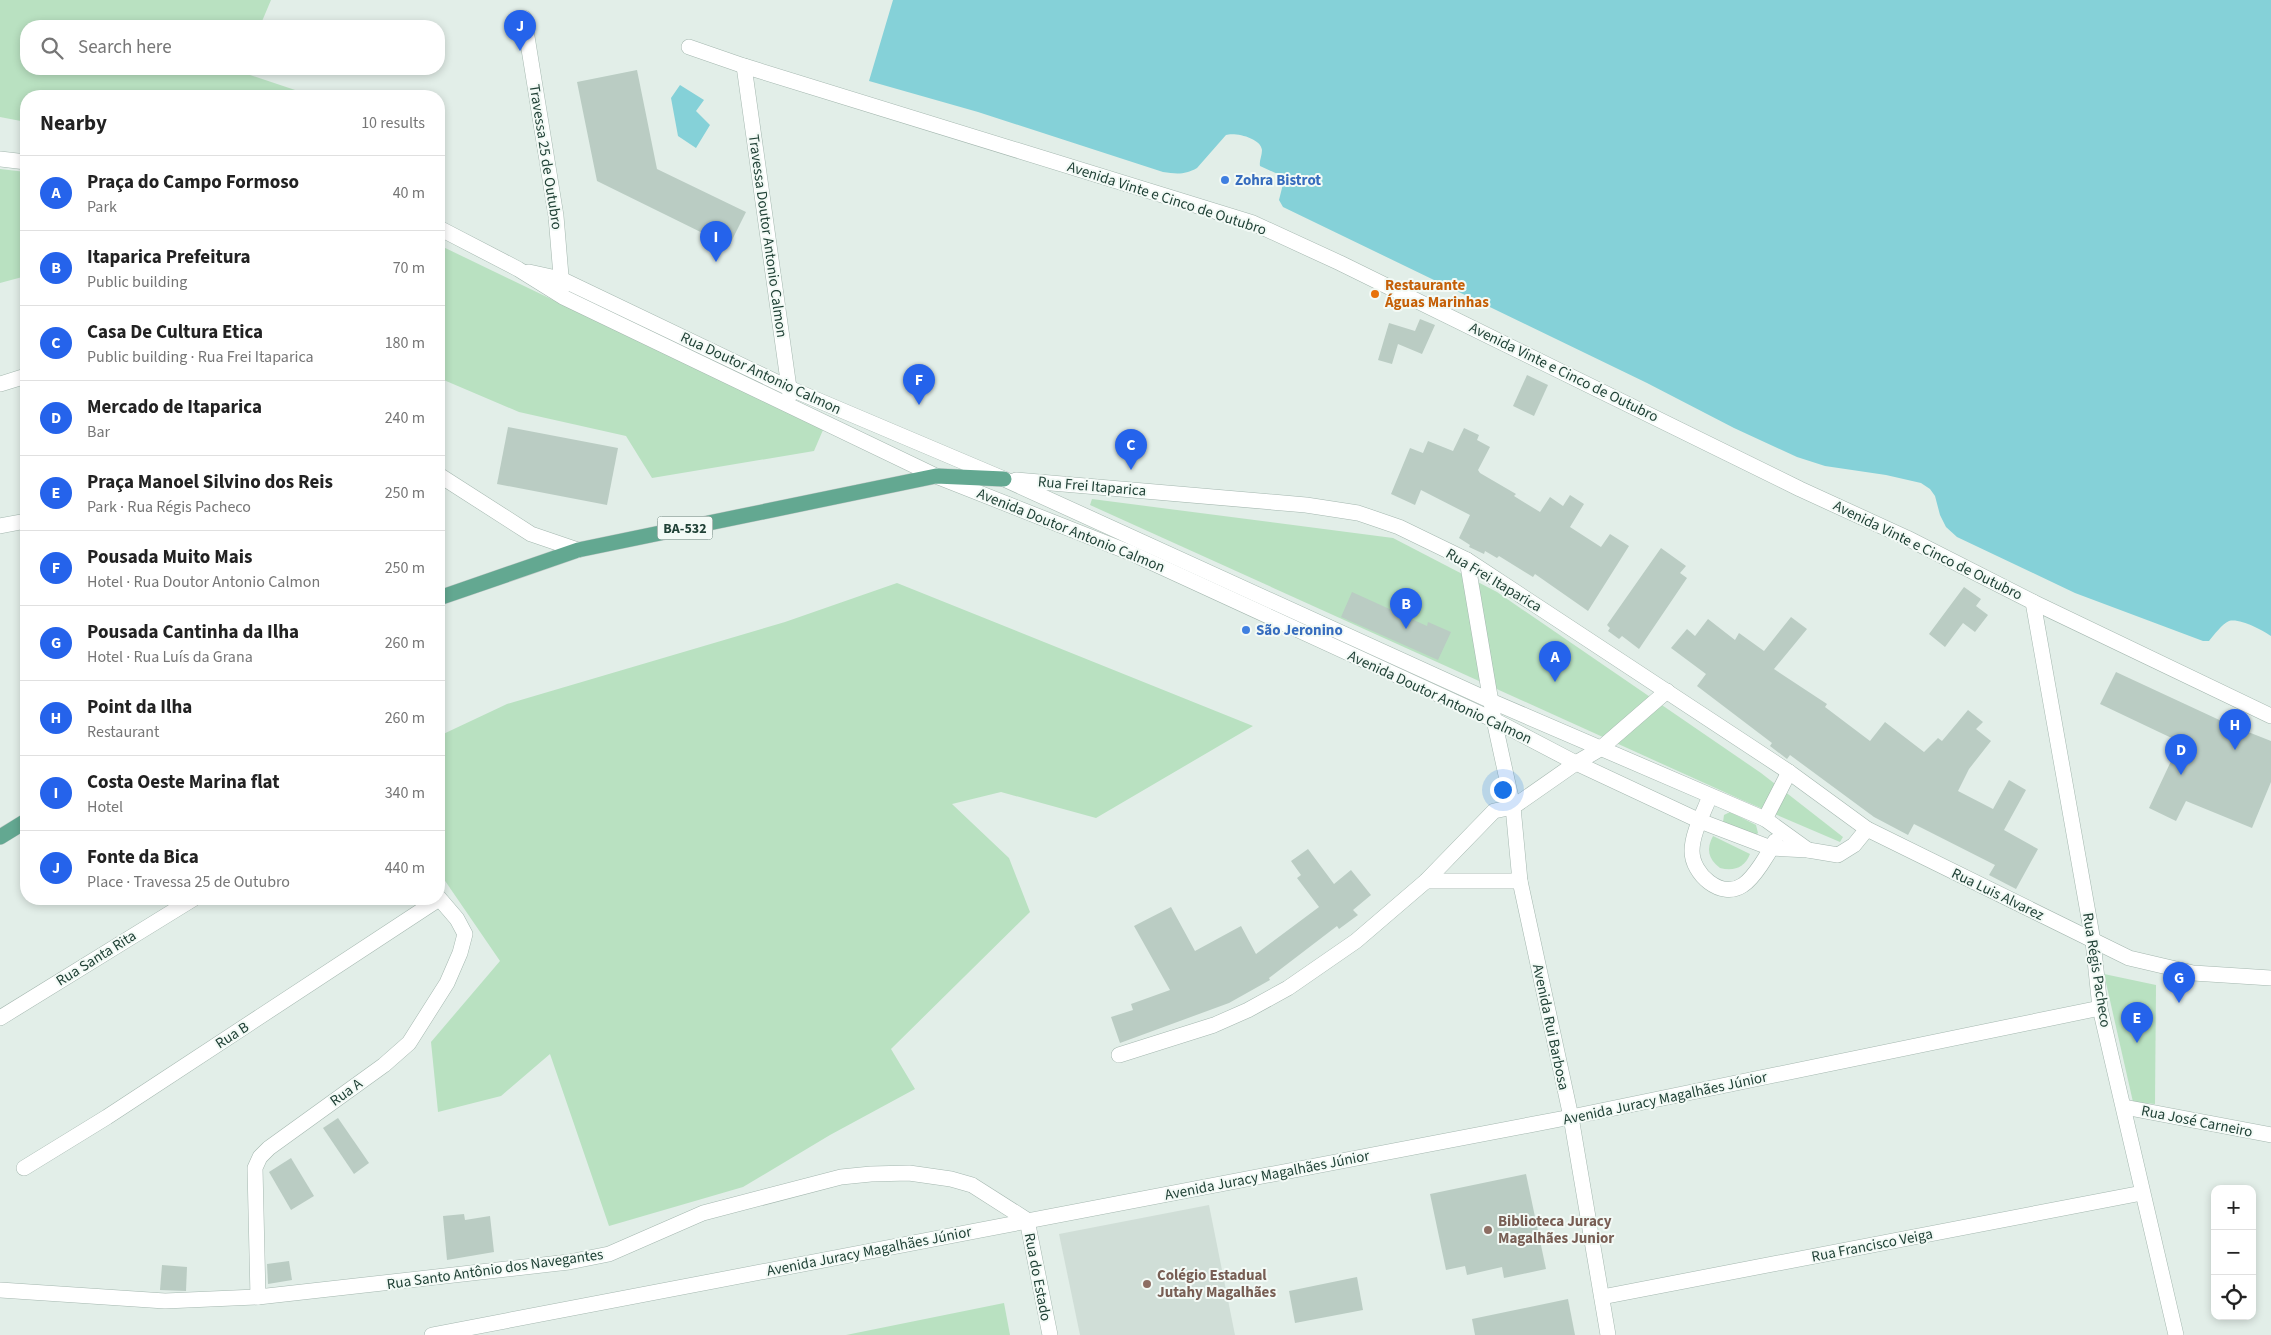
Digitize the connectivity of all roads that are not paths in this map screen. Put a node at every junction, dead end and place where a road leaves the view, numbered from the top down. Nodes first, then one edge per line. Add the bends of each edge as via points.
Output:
1 (524, 18) dead end
2 (688, 47) dead end
3 (744, 66) junction
4 (0, 159) edge
5 (20, 161) edge
6 (445, 231) edge
7 (518, 269) junction
8 (561, 279) junction
9 (563, 297) junction
10 (20, 378) edge
11 (0, 384) edge
12 (789, 388) junction
13 (791, 406) junction
14 (936, 476) junction
15 (445, 479) edge
16 (1004, 479) junction
17 (20, 522) edge
18 (0, 526) edge
19 (1135, 546) junction
20 (578, 550) junction
21 (1467, 560) junction
22 (445, 596) edge
23 (1272, 599) junction
24 (2033, 602) junction
25 (1264, 614) junction
26 (1667, 691) junction
27 (1491, 700) junction
28 (2271, 716) edge
29 (1494, 720) junction
30 (1600, 748) junction
31 (1576, 762) junction
32 (1789, 772) junction
33 (1710, 796) junction
34 (1513, 807) junction
35 (1764, 819) junction
36 (1700, 821) junction
37 (20, 825) edge
38 (1867, 829) junction
39 (1781, 830) junction
40 (0, 837) edge
41 (1771, 848) junction
42 (1808, 850) junction
43 (1426, 881) junction
44 (1520, 881) junction
45 (183, 905) edge
46 (428, 905) edge
47 (445, 905) edge
48 (2093, 941) junction
49 (2271, 978) edge
50 (2100, 1008) junction
51 (0, 1018) edge
52 (1119, 1055) dead end
53 (2124, 1107) junction
54 (1571, 1117) junction
55 (2271, 1135) edge
56 (24, 1168) dead end
57 (2142, 1193) junction
58 (1027, 1220) junction
59 (0, 1290) edge
60 (258, 1297) junction
61 (1602, 1297) junction
62 (489, 1330) edge
63 (432, 1335) edge
64 (1050, 1335) edge
65 (1608, 1335) edge
66 (2176, 1335) edge

1 - 8 street, Travessa 25 de Outubro via 556,216
2 - 3 street, Avenida Vinte e Cinco de Outubro
3 - 12 street, Travessa Doutor Antonio Calmon
3 - 24 street, Avenida Vinte e Cinco de Outubro via 1253,223
4 - 5 street
6 - 7 street, Rua Doutor Antonio Calmon
7 - 8 street, Rua Doutor Antonio Calmon
7 - 9 street, Rua Doutor Antonio Calmon
8 - 9 street, Travessa 25 de Outubro
8 - 12 street, Rua Doutor Antonio Calmon
9 - 13 street, Rua Doutor Antonio Calmon
10 - 11 street
12 - 13 street, Travessa Doutor Antonio Calmon
12 - 16 street, Rua Doutor Antonio Calmon
13 - 14 street, Rua Doutor Antonio Calmon
14 - 16 main road, BA-532
14 - 19 street, Avenida Doutor Antonio Calmon / BA-532
14 - 20 main road, BA-532
15 - 20 street via 531,534
16 - 19 street, Avenida Doutor Antonio Calmon / BA-532
16 - 21 street, Rua Frei Itaparica / BA-532 via 1342,510 1399,527
17 - 18 street
19 - 23 street, Avenida Doutor Antonio Calmon / BA-532
19 - 25 street, Avenida Doutor Antonio Calmon / BA-532
20 - 22 main road, BA-532
21 - 26 street, Rua Frei Itaparica / BA-532
21 - 27 street, Avenida Rui Barbosa
23 - 25 street
23 - 27 street, Avenida Doutor Antonio Calmon / BA-532
24 - 28 street, Avenida Vinte e Cinco de Outubro
24 - 48 street, Rua Régis Pacheco
25 - 29 street, Avenida Doutor Antonio Calmon / BA-532
26 - 30 street
26 - 32 street, Rua Frei Itaparica / BA-532
27 - 29 street, Avenida Rui Barbosa
27 - 30 street, Avenida Doutor Antonio Calmon / BA-532
29 - 31 street, Avenida Doutor Antonio Calmon / BA-532
29 - 34 street, Avenida Rui Barbosa
30 - 31 street
30 - 33 street, Avenida Doutor Antonio Calmon / BA-532
31 - 34 street
31 - 36 street, Avenida Doutor Antonio Calmon / BA-532
32 - 35 street
32 - 38 street, Rua Frei Itaparica / BA-532
33 - 35 street, Avenida Doutor Antonio Calmon / BA-532
33 - 36 street
34 - 43 street via 1494,811
34 - 44 street, Avenida Rui Barbosa
35 - 39 street, Avenida Doutor Antonio Calmon / BA-532
36 - 41 street, Avenida Doutor Antonio Calmon / BA-532
36 - 41 street via 1692,850 1693,859 1700,875 1718,887 1733,889 1746,884
37 - 40 main road
38 - 42 street, Avenida Doutor Antonio Calmon / BA-532 via 1854,845 1838,855
38 - 48 street, Rua Luis Alvarez
39 - 41 street
39 - 42 street, Avenida Doutor Antonio Calmon / BA-532
41 - 42 street, Avenida Doutor Antonio Calmon / BA-532
43 - 44 street
43 - 52 street via 1356,941 1288,988 1214,1025
44 - 54 street, Avenida Rui Barbosa
45 - 51 street, Rua Santa Rita
46 - 56 street, Rua B
47 - 60 street, Rua A via 465,934 447,983 417,1032 397,1055 260,1157 255,1168
48 - 49 street, Rua Luis Alvarez via 2128,958 2193,973
48 - 50 street, Rua Régis Pacheco
50 - 53 street, Rua Régis Pacheco
50 - 54 street, Avenida Juracy Magalhães Júnior
53 - 55 street, Rua José Carneiro
53 - 57 street, Rua Régis Pacheco
54 - 58 street, Avenida Juracy Magalhães Júnior
54 - 61 street, Avenida Rui Barbosa
57 - 61 street, Rua Francisco Veiga
57 - 66 street, Rua Régis Pacheco
58 - 60 street, Rua Santo Antônio dos Navegantes via 972,1185 951,1179 909,1173 841,1177 703,1213 609,1254 513,1269
58 - 62 street, Avenida Juracy Magalhães Júnior
58 - 64 street, Rua do Estado
59 - 60 street, Rua Santo Antônio dos Navegantes via 165,1301
61 - 65 street, Avenida Rui Barbosa
62 - 63 street, Avenida Juracy Magalhães Júnior

